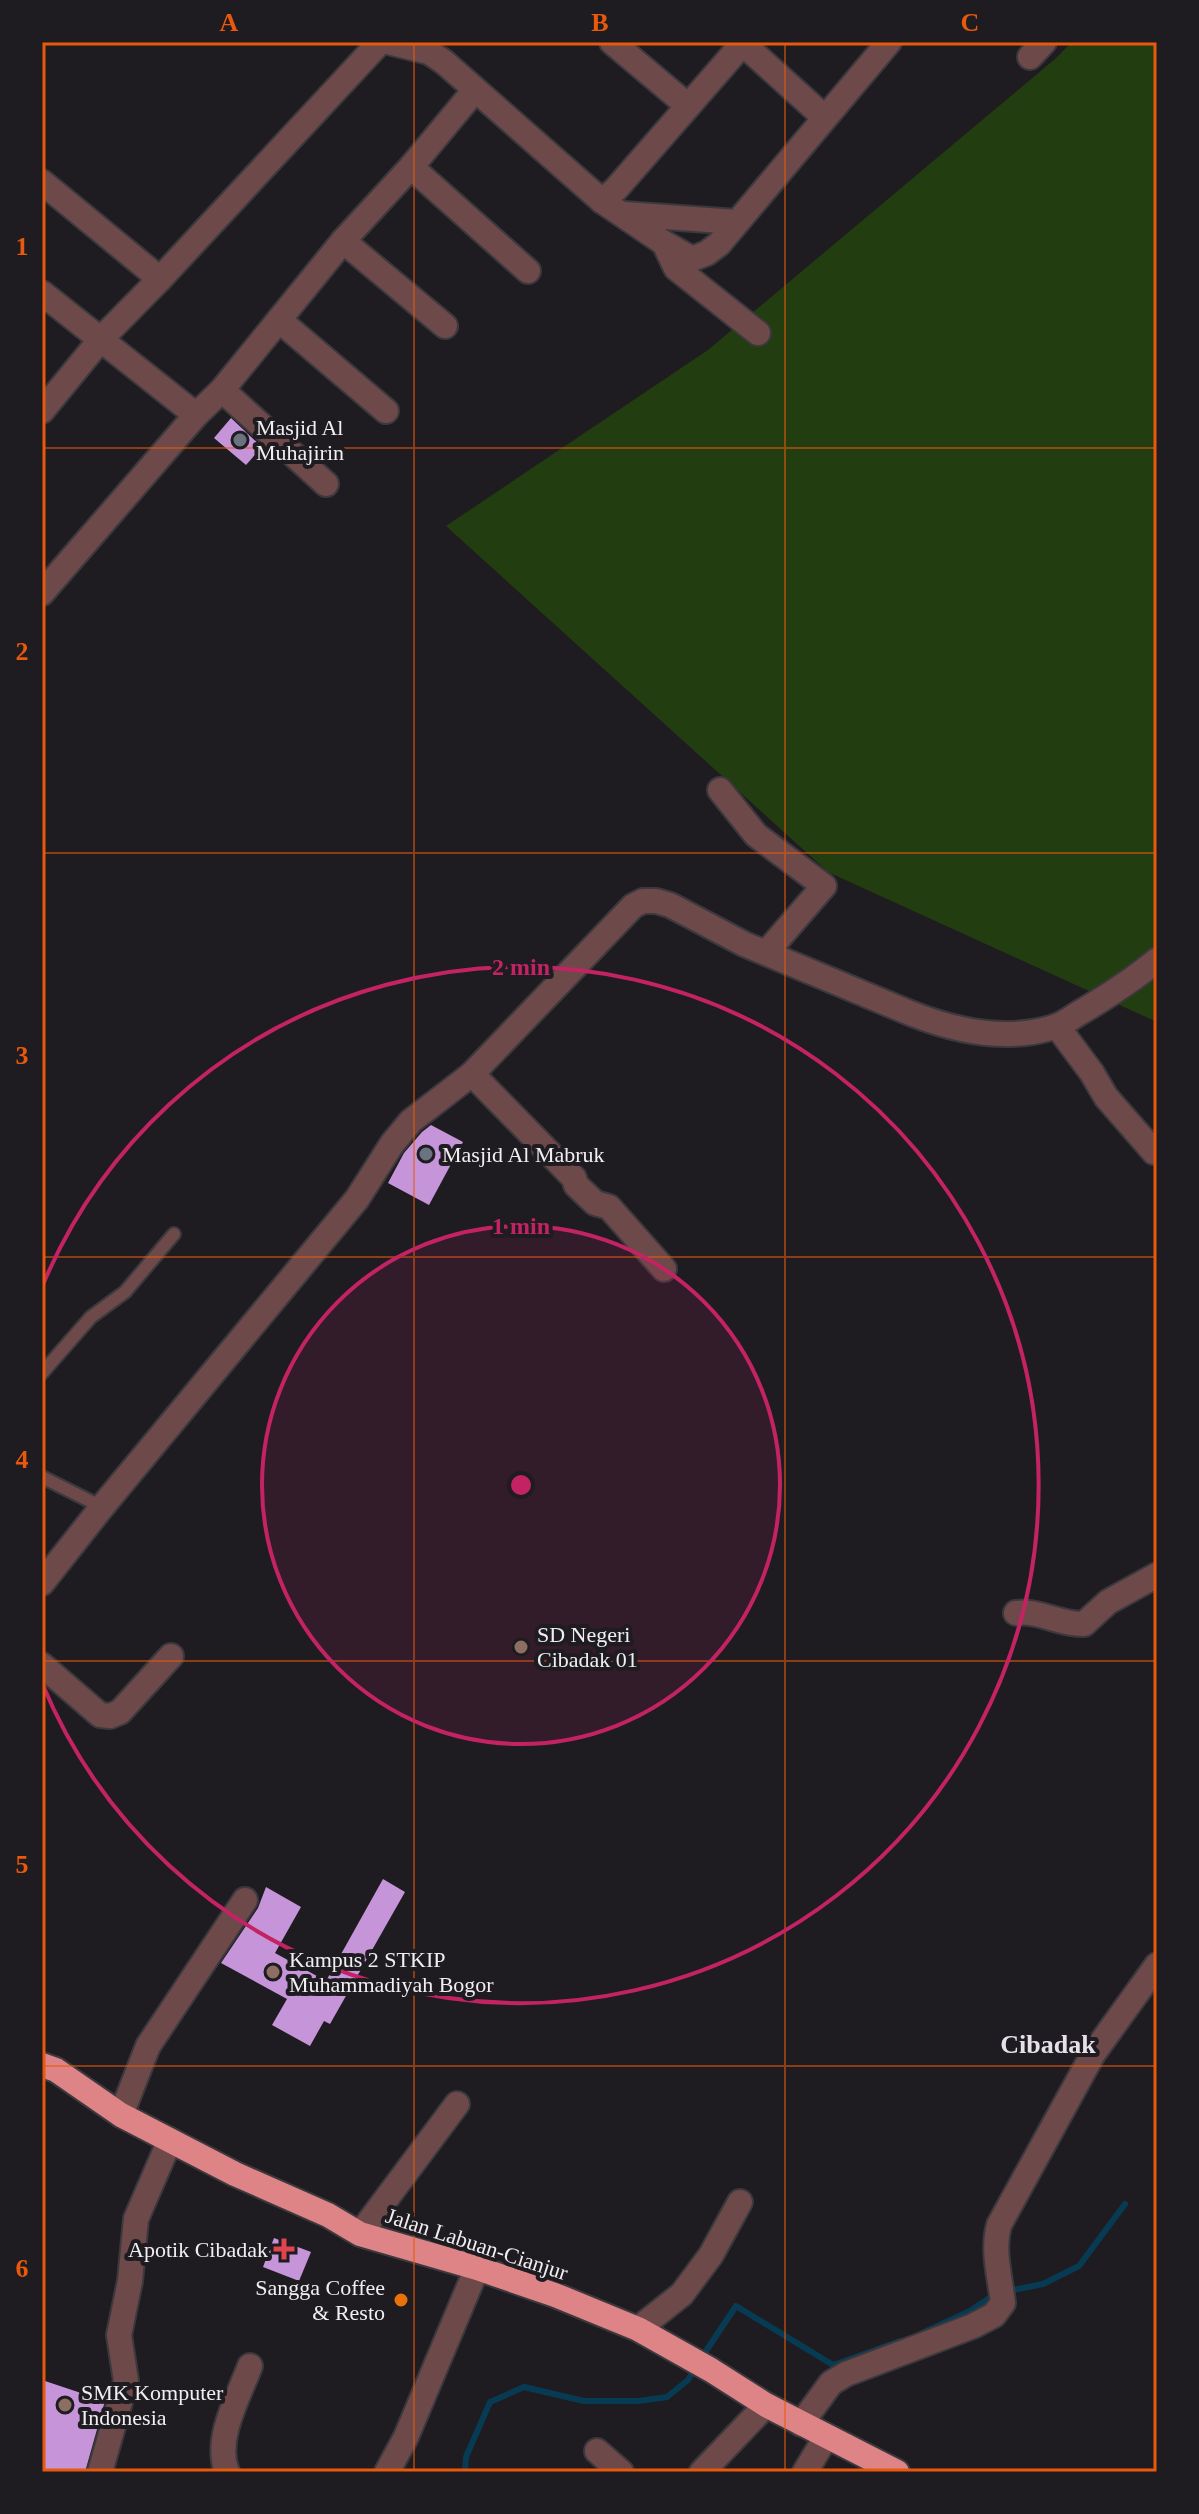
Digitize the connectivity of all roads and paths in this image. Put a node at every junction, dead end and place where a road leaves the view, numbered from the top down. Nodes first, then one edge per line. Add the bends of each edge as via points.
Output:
1 (380, 42) edge
2 (388, 42) edge
3 (612, 42) edge
4 (743, 42) edge
5 (889, 42) edge
6 (475, 90) junction
7 (687, 105) junction
8 (824, 117) junction
9 (411, 167) junction
10 (42, 182) edge
11 (612, 208) junction
12 (736, 222) junction
13 (343, 241) junction
14 (664, 243) junction
15 (528, 271) dead end
16 (160, 279) junction
17 (42, 293) edge
18 (279, 320) junction
19 (445, 326) dead end
20 (758, 333) dead end
21 (101, 339) junction
22 (222, 390) junction
23 (42, 411) edge
24 (386, 411) dead end
25 (196, 415) junction
26 (326, 484) dead end
27 (42, 593) edge
28 (720, 790) dead end
29 (766, 953) junction
30 (1157, 960) edge
31 (1057, 1026) junction
32 (472, 1074) junction
33 (1154, 1152) dead end
34 (174, 1234) dead end
35 (664, 1269) dead end
36 (42, 1373) edge
37 (42, 1477) edge
38 (102, 1507) junction
39 (1157, 1575) edge
40 (42, 1583) edge
41 (1016, 1613) dead end
42 (171, 1656) dead end
43 (42, 1665) edge
44 (245, 1900) dead end
45 (1157, 1965) edge
46 (42, 2065) edge
47 (457, 2104) dead end
48 (121, 2115) junction
49 (170, 2140) junction
50 (740, 2202) dead end
51 (360, 2234) junction
52 (477, 2268) junction
53 (638, 2329) junction
54 (250, 2366) dead end
55 (766, 2405) junction
56 (801, 2424) junction
57 (826, 2437) junction
58 (597, 2451) dead end
59 (100, 2472) edge
60 (227, 2472) edge
61 (387, 2472) edge
62 (621, 2472) edge
63 (702, 2472) edge
64 (805, 2472) edge
65 (897, 2472) edge

1 - 16 street
2 - 6 street via 429,52
3 - 7 street
4 - 7 street
4 - 8 street
5 - 8 street
6 - 9 street
6 - 11 street
7 - 11 street via 616,189
8 - 12 street
9 - 13 street
9 - 15 street
10 - 16 street
11 - 12 street
11 - 14 street
12 - 14 street via 719,244 692,259
13 - 18 street
13 - 19 street
14 - 20 street via 676,268
16 - 21 street
17 - 21 street
18 - 22 street
18 - 24 street
21 - 23 street
21 - 25 street
22 - 25 street
22 - 26 street
25 - 27 street
28 - 29 street via 756,835 824,886
29 - 31 street via 968,1032 1031,1032
29 - 32 street via 670,905 643,901
30 - 31 street via 1126,986
31 - 33 street via 1106,1097
32 - 35 street via 576,1185 595,1203 609,1207
32 - 38 street via 411,1121 357,1199
34 - 36 lane via 125,1292 91,1317
37 - 38 lane
38 - 40 street
39 - 41 street via 1108,1602 1084,1624
42 - 43 street via 120,1712 110,1716 100,1715
44 - 48 street via 148,2046
45 - 56 street via 1093,2054 999,2225 995,2250 1002,2293 994,2315 846,2374 831,2383
46 - 48 highway, Jalan Labuan-Cianjur
47 - 51 street
48 - 49 highway, Jalan Labuan-Cianjur
49 - 51 highway, Jalan Labuan-Cianjur
49 - 59 street via 136,2219 119,2335 126,2381
50 - 53 street via 690,2285
51 - 52 highway, Jalan Labuan-Cianjur
52 - 53 highway, Jalan Labuan-Cianjur
52 - 61 street
53 - 55 highway, Jalan Labuan-Cianjur
54 - 60 street via 226,2433 222,2458
55 - 56 highway, Jalan Labuan-Cianjur
55 - 63 street
56 - 57 highway, Jalan Labuan-Cianjur
57 - 64 street
57 - 65 highway, Jalan Labuan-Cianjur
58 - 62 street

